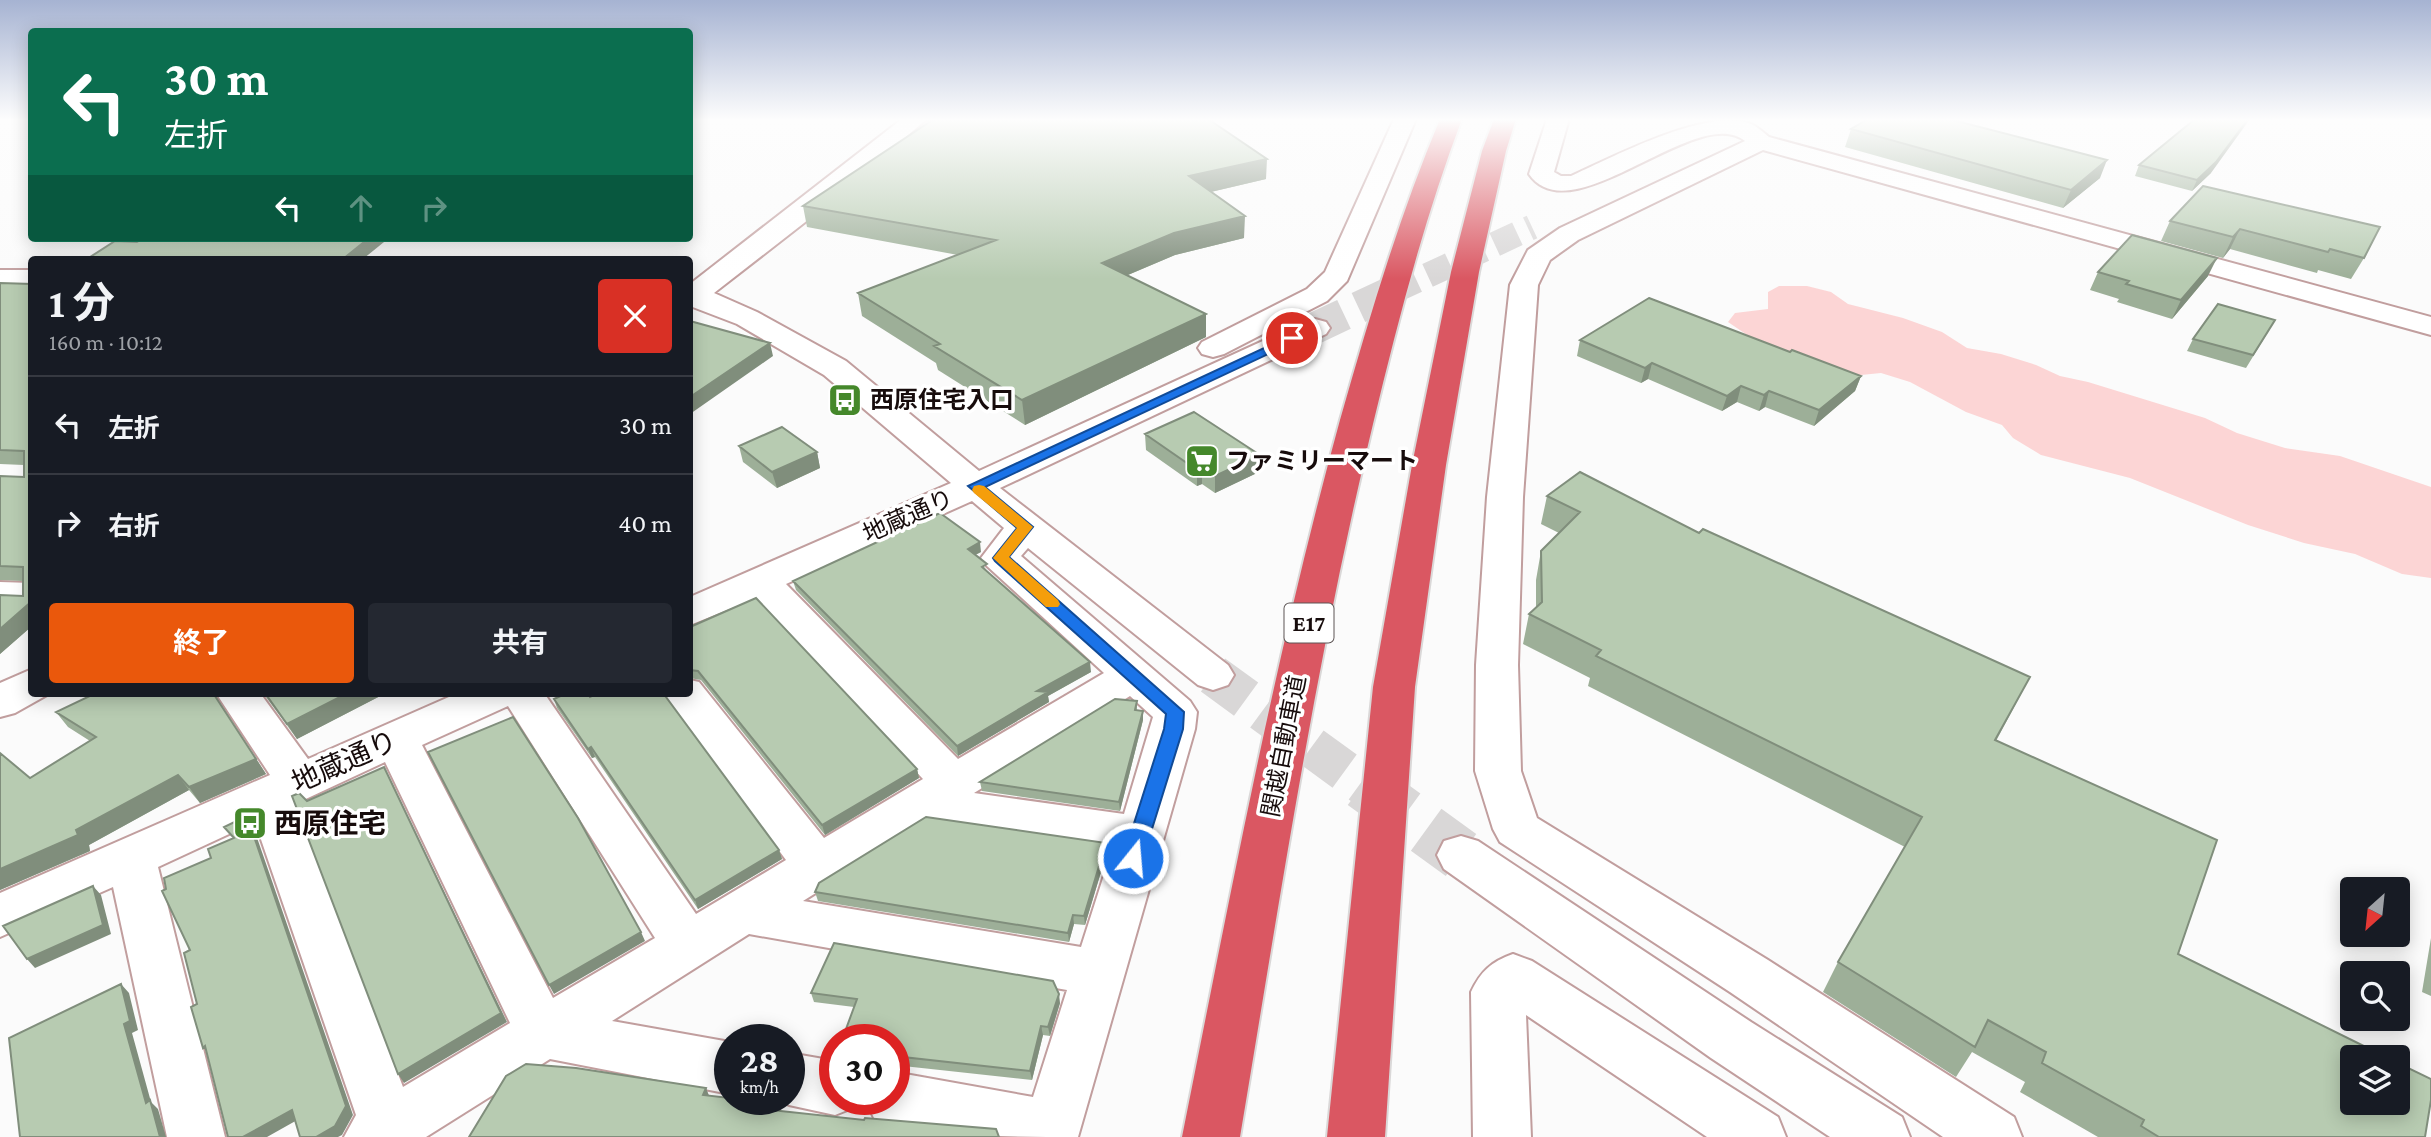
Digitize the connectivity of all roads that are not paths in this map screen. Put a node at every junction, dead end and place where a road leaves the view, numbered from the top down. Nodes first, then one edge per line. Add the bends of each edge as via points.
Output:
1 (850, 172) edge
2 (1382, 172) edge
3 (1432, 172) edge
4 (1489, 172) edge
5 (1542, 172) edge
6 (1598, 172) edge
7 (1660, 172) edge
8 (1702, 172) edge
9 (1901, 172) edge
10 (1545, 222) tunnel mouth
11 (0, 278) edge
12 (28, 278) edge
13 (693, 293) edge
14 (693, 295) edge
15 (2431, 326) edge
16 (1315, 328) tunnel mouth
17 (1128, 415) junction
18 (975, 486) junction
19 (1025, 527) junction
20 (760, 581) junction
21 (0, 595) edge
22 (28, 596) edge
23 (693, 611) edge
24 (1132, 675) junction
25 (1213, 675) tunnel mouth
26 (28, 686) edge
27 (239, 697) edge
28 (489, 697) edge
29 (525, 697) edge
30 (687, 697) edge
31 (0, 702) edge
32 (396, 738) junction
33 (283, 788) junction
34 (937, 793) junction
35 (1139, 835) junction
36 (1461, 855) tunnel mouth
37 (131, 857) junction
38 (818, 866) junction
39 (742, 912) junction
40 (0, 916) edge
41 (688, 945) junction
42 (1099, 974) junction
43 (543, 1033) junction
44 (714, 1065) edge
45 (910, 1102) edge
46 (381, 1132) edge
47 (1051, 1132) edge
48 (196, 1137) edge
49 (1211, 1137) edge
50 (1356, 1137) edge
51 (1502, 1137) edge
52 (1757, 1137) edge
53 (1881, 1137) edge
54 (1993, 1137) edge

1 - 13 street
2 - 17 street via 1337,275 1317,295 1128,388
3 - 49 highway, 関越自動車道 / E17 via 1398,267 1340,479 1297,674
4 - 50 highway via 1429,465 1394,687
5 - 6 street via 1547,180 1569,184
7 - 10 street
8 - 54 street via 1569,234 1538,257 1524,285 1505,497 1497,665 1498,771 1517,829
9 - 15 street
11 - 12 street
14 - 18 street via 786,338 835,368
16 - 17 street, 地蔵通り
17 - 18 street, 地蔵通り
18 - 19 street
18 - 20 street, 地蔵通り
19 - 24 street via 1000,558
19 - 25 street
20 - 23 street, 地蔵通り
20 - 34 street
21 - 22 street
24 - 34 street
24 - 35 street via 1175,712
26 - 31 street
27 - 33 street
28 - 32 street, 地蔵通り
29 - 41 street
30 - 38 street
32 - 33 street, 地蔵通り
32 - 43 street
33 - 37 street, 地蔵通り
33 - 46 street
34 - 35 street
34 - 38 street
35 - 42 street
36 - 53 street
37 - 40 street, 地蔵通り
37 - 48 street
38 - 39 street
39 - 41 street
39 - 42 street
41 - 43 street
42 - 47 street
43 - 44 street
43 - 46 street
45 - 47 street
51 - 52 street via 1498,992 1513,977

